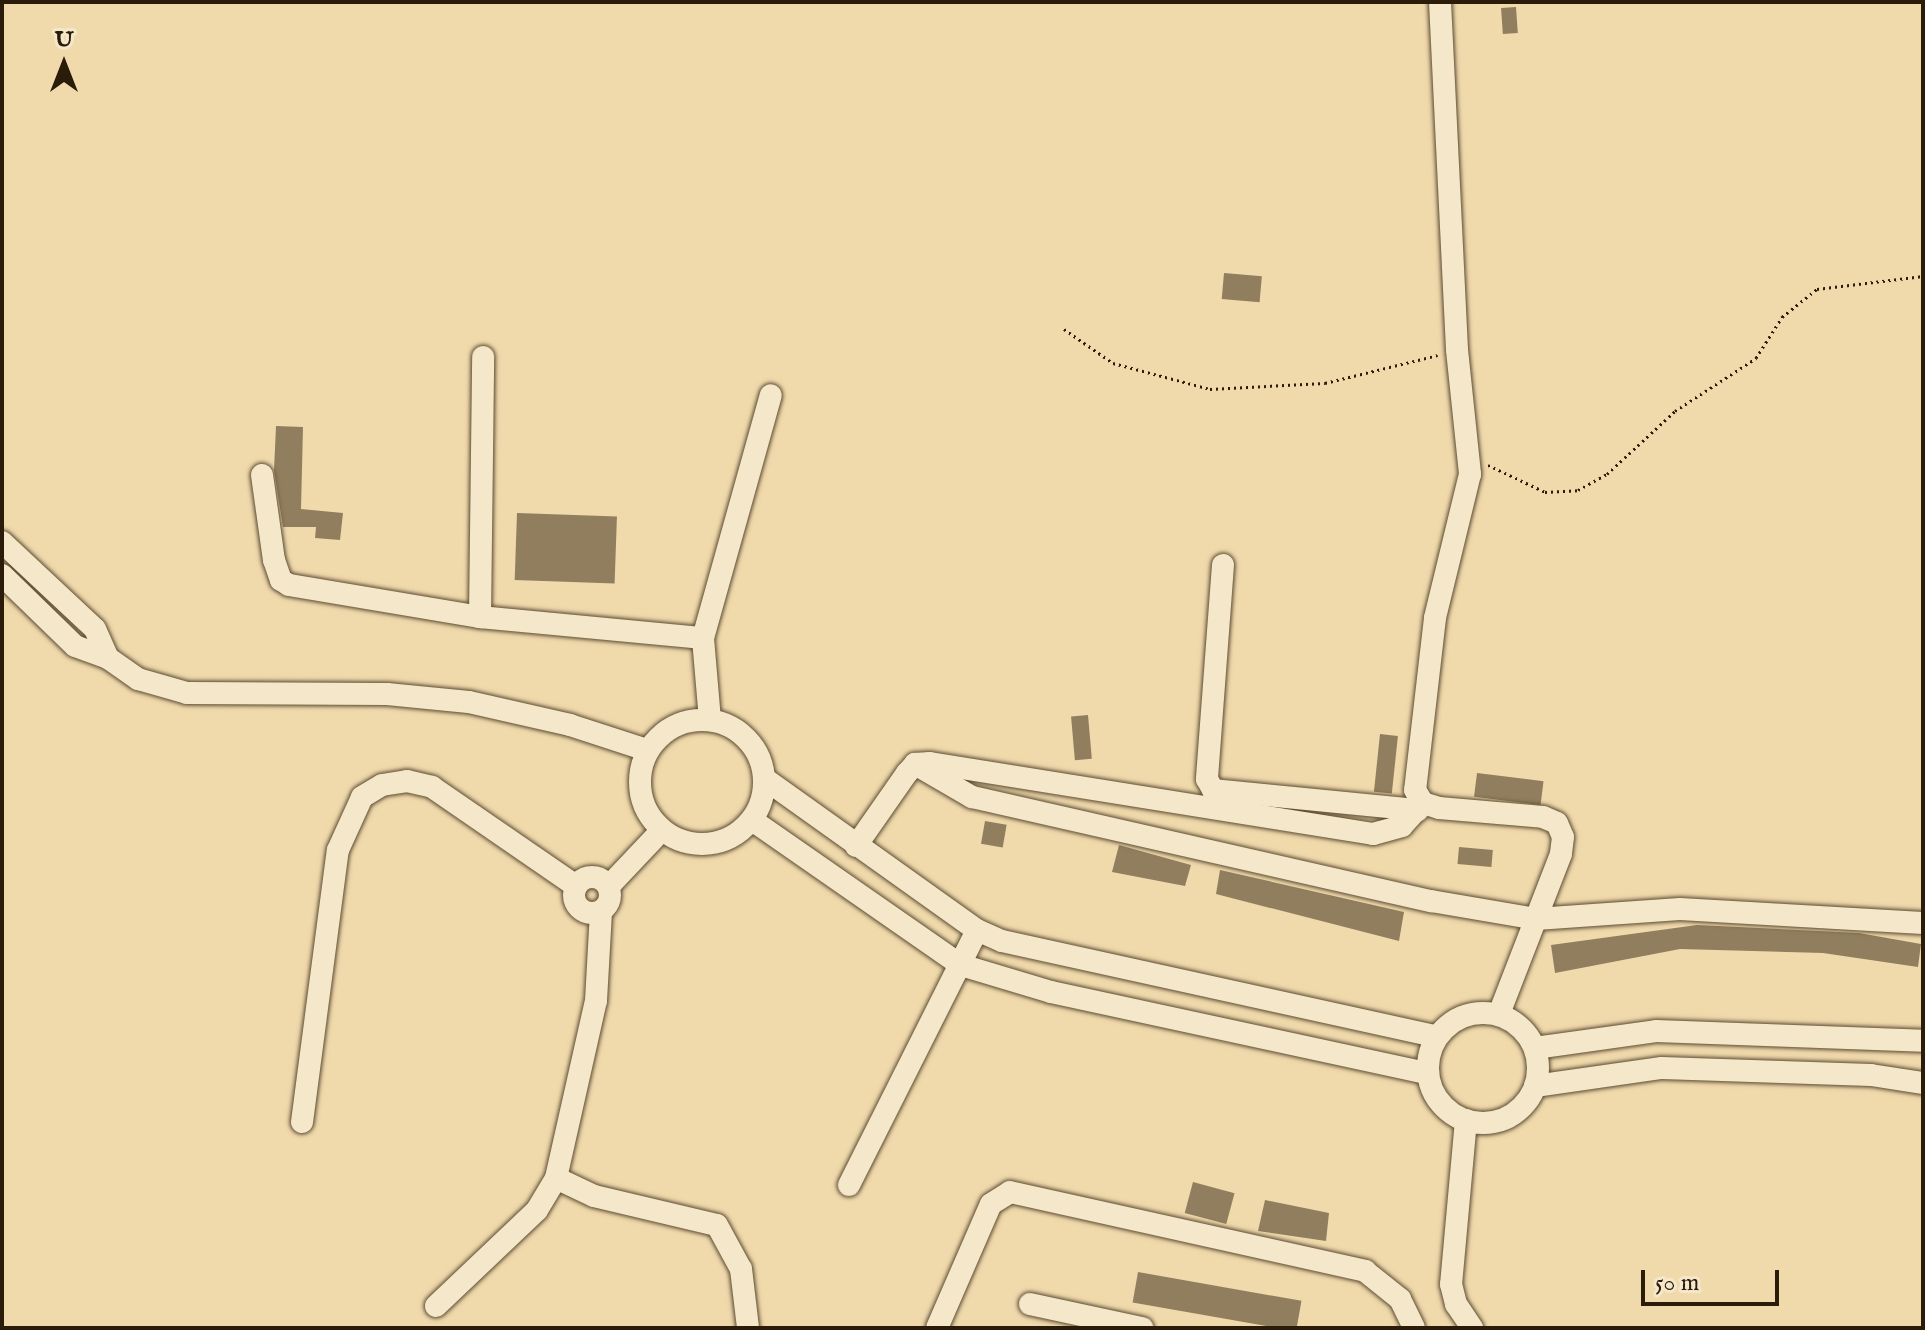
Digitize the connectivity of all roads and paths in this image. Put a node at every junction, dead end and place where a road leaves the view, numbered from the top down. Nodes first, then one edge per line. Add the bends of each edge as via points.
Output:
1 (1440, 8) edge
2 (1923, 276) edge
3 (1064, 329) dead end
4 (1457, 350) junction
5 (483, 357) dead end
6 (771, 395) dead end
7 (1468, 453) junction
8 (262, 475) dead end
9 (2, 542) edge
10 (1223, 565) dead end
11 (2, 575) edge
12 (480, 617) junction
13 (703, 638) junction
14 (108, 658) junction
15 (710, 720) junction
16 (647, 750) junction
17 (915, 764) junction
18 (765, 779) junction
19 (1421, 806) junction
20 (752, 820) junction
21 (661, 831) junction
22 (856, 846) junction
23 (576, 886) junction
24 (609, 886) junction
25 (601, 911) junction
26 (1536, 919) junction
27 (1923, 923) edge
28 (977, 930) junction
29 (961, 965) junction
30 (1499, 1014) junction
31 (1437, 1037) junction
32 (1923, 1041) edge
33 (1535, 1048) junction
34 (1427, 1073) junction
35 (1923, 1083) edge
36 (1535, 1086) junction
37 (1466, 1120) junction
38 (302, 1122) dead end
39 (556, 1178) junction
40 (849, 1185) dead end
41 (1030, 1304) dead end
42 (436, 1306) dead end
43 (748, 1328) edge
44 (937, 1328) edge
45 (1142, 1328) edge
46 (1414, 1328) edge
47 (1472, 1328) edge

1 - 4 street
2 - 7 path via 1817,289 1782,317 1756,358 1675,411 1607,474 1578,490 1545,492 1512,480
3 - 4 path via 1113,363 1210,389 1325,383
4 - 7 street
5 - 12 street
6 - 13 street
7 - 19 street via 1469,480 1444,570 1418,744 1415,790
8 - 12 street via 281,580
9 - 14 street via 95,629
10 - 19 street via 1207,779 1213,790
11 - 14 street via 75,646
12 - 13 street
13 - 15 street
14 - 16 street via 138,679 187,693 387,694 469,702 570,725
15 - 16 street via 686,722 664,732
15 - 18 street via 737,730 756,751
16 - 21 street via 639,778 641,793
17 - 19 street via 1373,834 1402,826
17 - 22 street
17 - 26 street via 972,797 1431,901
18 - 20 street
18 - 22 street
19 - 26 street via 1543,817 1557,823 1561,854
20 - 21 street via 725,841 692,844
20 - 29 street
21 - 24 street
22 - 28 street
23 - 24 street via 592,876
23 - 25 street via 576,904 592,913
23 - 38 street via 432,787 407,781 382,785 362,797 338,850
24 - 25 street via 608,905
25 - 39 street via 596,1001
26 - 27 street via 1680,909
26 - 30 street
28 - 29 street
28 - 31 street via 1040,953
29 - 34 street via 1051,992
29 - 40 street
30 - 31 street via 1475,1013 1453,1021
30 - 33 street via 1521,1027
31 - 34 street
32 - 33 street via 1656,1031
33 - 36 street
34 - 37 street via 1447,1110
35 - 36 street via 1856,1074 1662,1068
36 - 37 street via 1508,1117 1487,1123
37 - 47 street via 1451,1284 1456,1304
39 - 42 street via 537,1210
39 - 43 street via 594,1196 717,1225 741,1269
41 - 45 street
44 - 46 street via 991,1204 1010,1192 1365,1271 1400,1299

